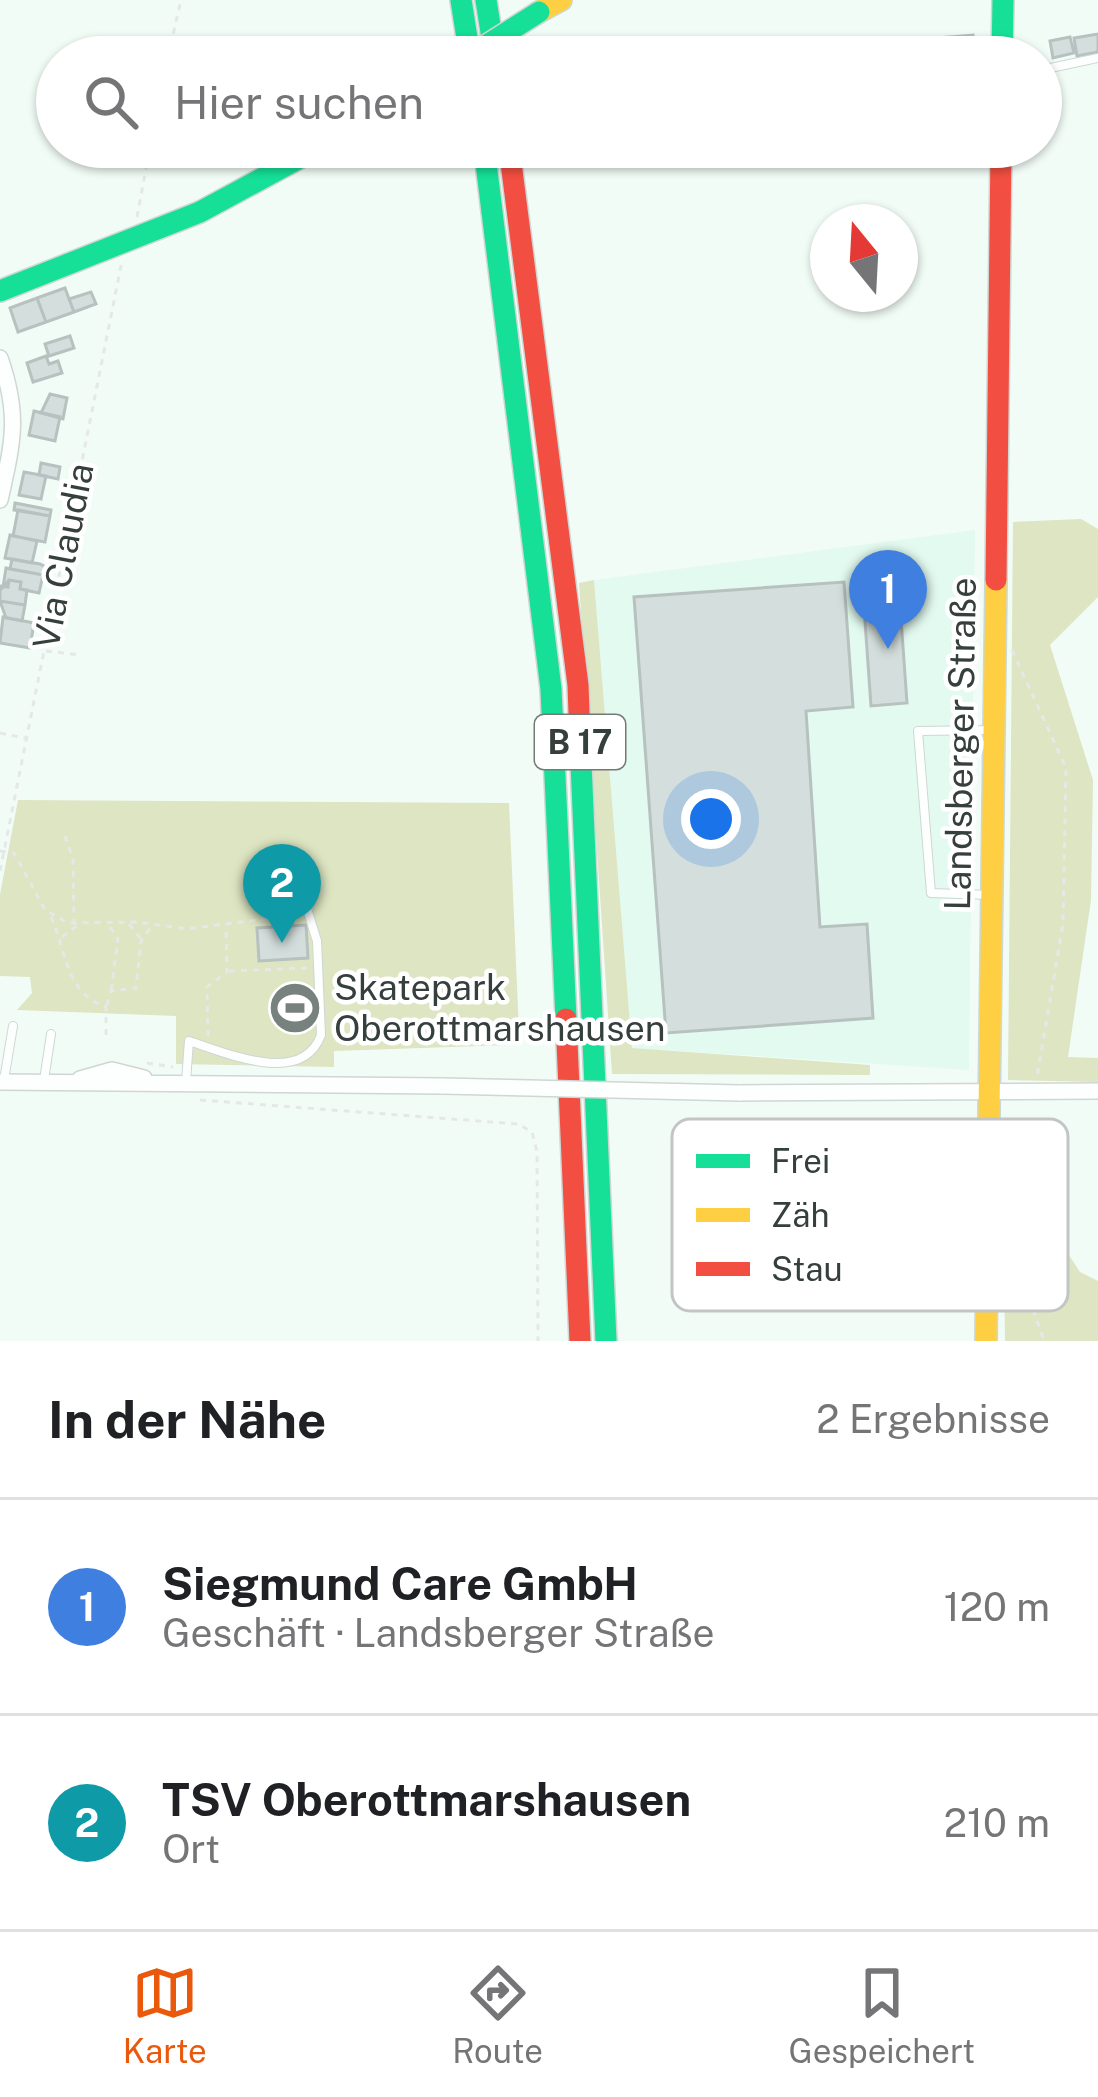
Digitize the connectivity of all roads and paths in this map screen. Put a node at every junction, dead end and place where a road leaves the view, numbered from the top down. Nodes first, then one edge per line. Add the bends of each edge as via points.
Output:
1 (181, 0) edge
2 (461, 0) edge
3 (486, 0) edge
4 (561, 0) edge
5 (1003, 0) edge
6 (173, 36) edge
7 (466, 36) edge
8 (492, 36) edge
9 (502, 36) edge
10 (1002, 36) edge
11 (1098, 58) edge
12 (1062, 66) edge
13 (146, 168) edge
14 (281, 168) edge
15 (487, 168) edge
16 (512, 168) edge
17 (1001, 168) edge
18 (132, 235) junction
19 (0, 291) edge
20 (0, 358) edge
21 (8, 429) edge
22 (0, 500) edge
23 (994, 638) junction
24 (44, 651) junction
25 (81, 655) dead end
26 (994, 730) junction
27 (0, 733) edge
28 (26, 739) junction
29 (65, 836) dead end
30 (2, 851) edge
31 (0, 871) edge
32 (992, 896) junction
33 (306, 906) joint
34 (50, 915) junction
35 (129, 923) junction
36 (76, 924) junction
37 (153, 924) junction
38 (225, 924) junction
39 (109, 925) junction
40 (61, 938) junction
41 (118, 939) junction
42 (142, 941) junction
43 (319, 967) junction
44 (227, 971) junction
45 (111, 991) junction
46 (106, 1007) junction
47 (13, 1026) dead end
48 (51, 1034) dead end
49 (106, 1036) dead end
50 (178, 1040) dead end
51 (190, 1041) junction
52 (208, 1047) junction
53 (2, 1082) edge
54 (44, 1082) junction
55 (186, 1082) junction
56 (992, 1090) junction
57 (1035, 1090) junction
58 (1098, 1091) edge
59 (200, 1100) dead end
60 (991, 1119) edge
61 (987, 1311) edge
62 (1034, 1311) edge
63 (538, 1341) edge
64 (580, 1341) edge
65 (606, 1341) edge
66 (986, 1341) edge
67 (1044, 1341) edge

1 - 6 path
2 - 7 main road
3 - 8 main road
4 - 9 main road, bridge
5 - 10 main road
11 - 12 lane
13 - 18 path, Via Claudia
14 - 18 main road via 200,212
15 - 64 main road, B 17 via 551,689
16 - 65 main road, B 17 via 578,685
17 - 23 main road, Landsberger Straße
18 - 19 main road
18 - 24 path, Via Claudia
20 - 21 street via 15,402
21 - 22 street
23 - 26 main road, Landsberger Straße
23 - 57 path via 1006,638 1066,768 1063,924
24 - 25 path
24 - 28 path, Via Claudia
26 - 32 main road, Landsberger Straße
26 - 32 lane via 918,731 931,893
27 - 28 path
28 - 30 path, Via Claudia
29 - 36 path
30 - 31 path, Via Claudia
30 - 34 path via 21,861
32 - 56 main road, Landsberger Straße
33 - 38 path via 289,918
33 - 43 lane
34 - 36 path
34 - 40 path
35 - 37 path
35 - 39 path
35 - 41 path
35 - 42 path
36 - 39 path
36 - 40 path
37 - 38 path
37 - 42 path
38 - 44 path
39 - 41 path
40 - 46 path via 76,985
41 - 45 path
42 - 45 path via 136,988
43 - 44 path
43 - 52 lane via 321,1036 308,1057 259,1061
44 - 52 path via 207,987
45 - 46 path
46 - 49 path
47 - 53 lane
48 - 54 lane
50 - 51 lane
51 - 52 lane
51 - 55 lane
53 - 54 street
54 - 55 street
55 - 56 street, bridge via 740,1094
56 - 57 street
56 - 60 main road, Landsberger Straße
57 - 58 street
59 - 63 path via 518,1124 532,1132
61 - 66 main road, Landsberger Straße
62 - 67 path

